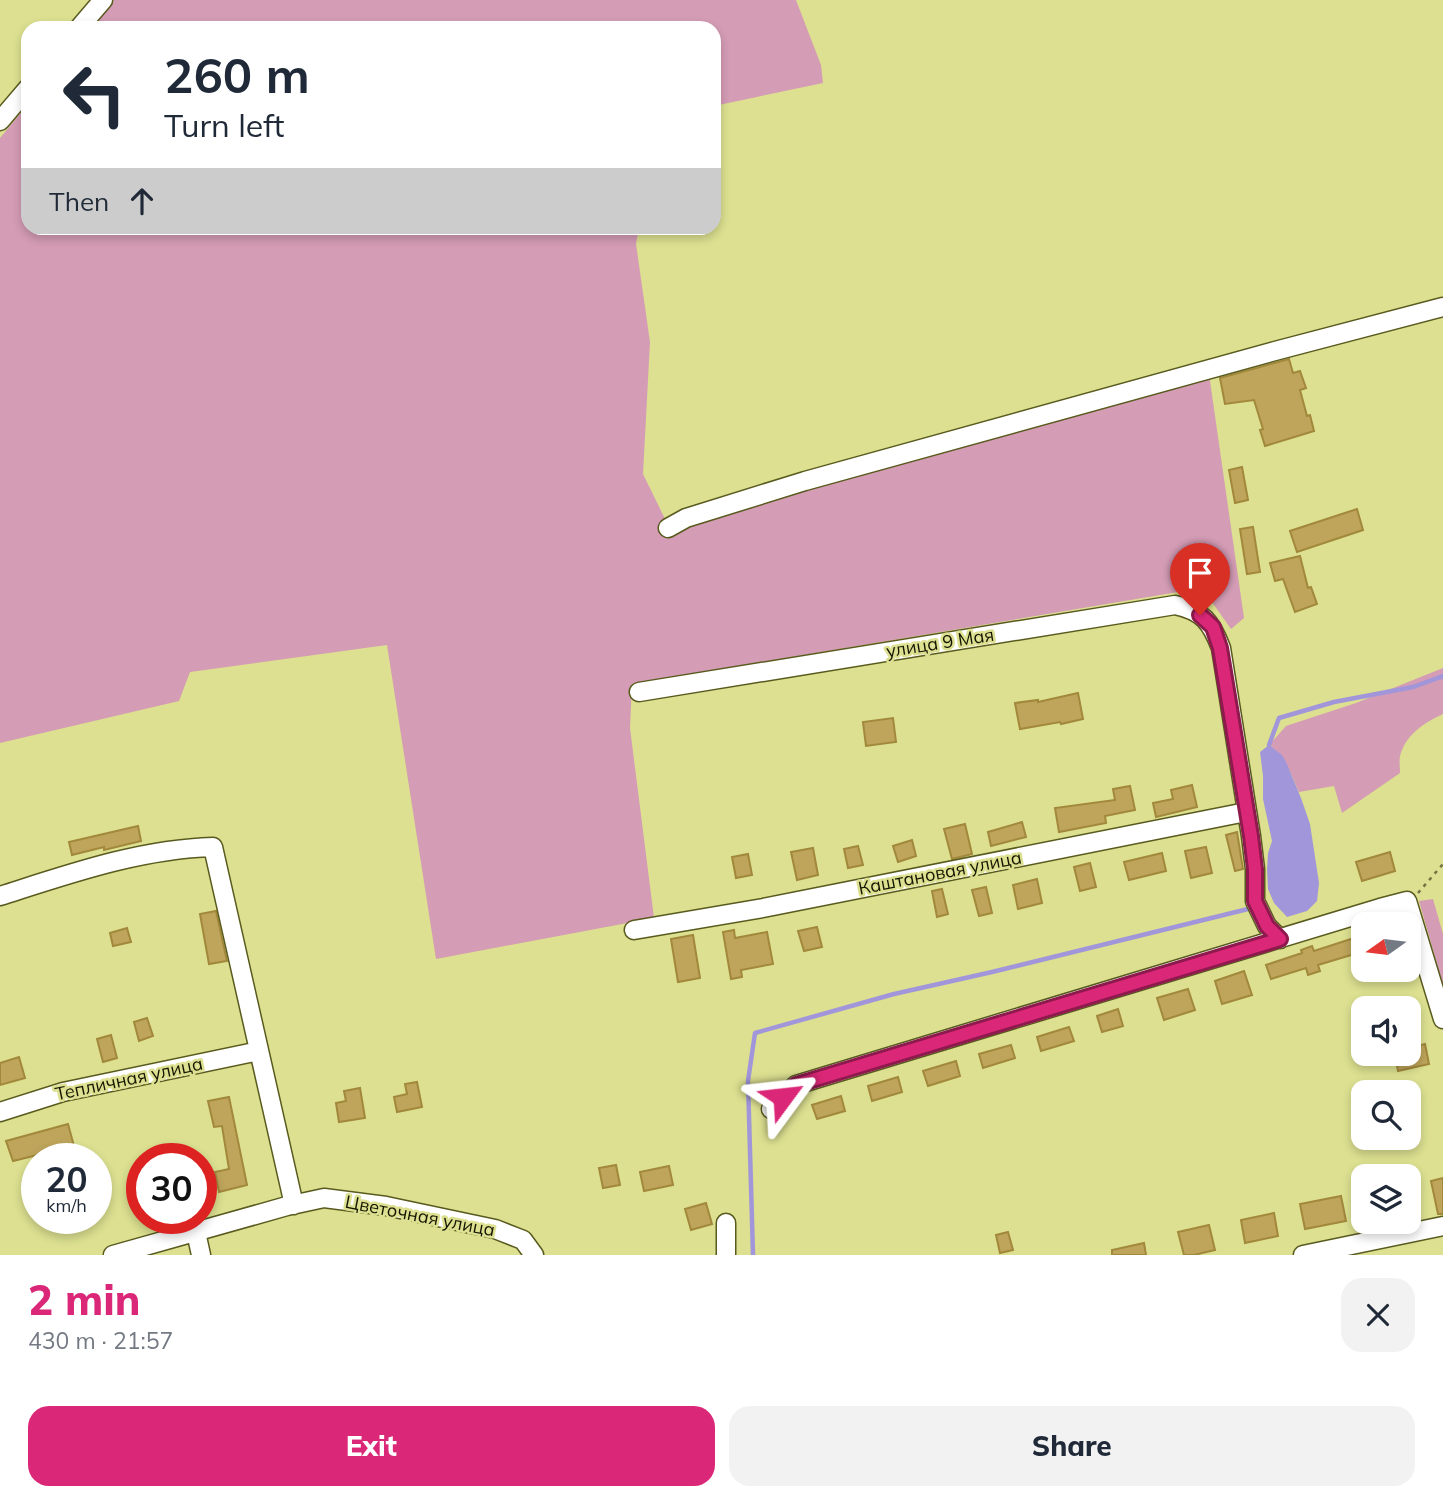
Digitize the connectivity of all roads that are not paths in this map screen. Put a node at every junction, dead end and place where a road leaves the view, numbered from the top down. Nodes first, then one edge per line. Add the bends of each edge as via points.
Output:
1 (103, 0) edge
2 (85, 21) edge
3 (21, 96) edge
4 (0, 121) edge
5 (1443, 307) edge
6 (668, 528) dead end
7 (639, 692) dead end
8 (1246, 812) junction
9 (0, 896) edge
10 (634, 930) dead end
11 (1280, 939) junction
12 (1443, 1019) edge
13 (259, 1051) junction
14 (771, 1109) dead end
15 (0, 1112) edge
16 (294, 1205) junction
17 (726, 1223) dead end
18 (217, 1226) edge
19 (1443, 1226) edge
20 (189, 1234) edge
21 (196, 1234) edge
22 (113, 1255) edge
23 (201, 1255) edge
24 (534, 1255) edge
25 (726, 1255) edge
26 (1303, 1255) edge

1 - 2 street
3 - 4 street
5 - 6 street via 805,481 686,518
7 - 8 street, улица 9 Мая via 1175,605 1200,615 1213,627
8 - 10 street, Каштановая улица
8 - 11 street, улица 9 Мая via 1255,901 1267,926
9 - 13 street via 145,854 213,848
11 - 12 street via 1407,901
11 - 14 street via 796,1085
13 - 15 street, Тепличная улица via 63,1092
13 - 16 street
16 - 18 street, Цветочная улица
16 - 24 street, Цветочная улица via 324,1198 386,1206 495,1229 523,1240
17 - 25 street
19 - 26 street
20 - 22 street, Цветочная улица
21 - 23 street

